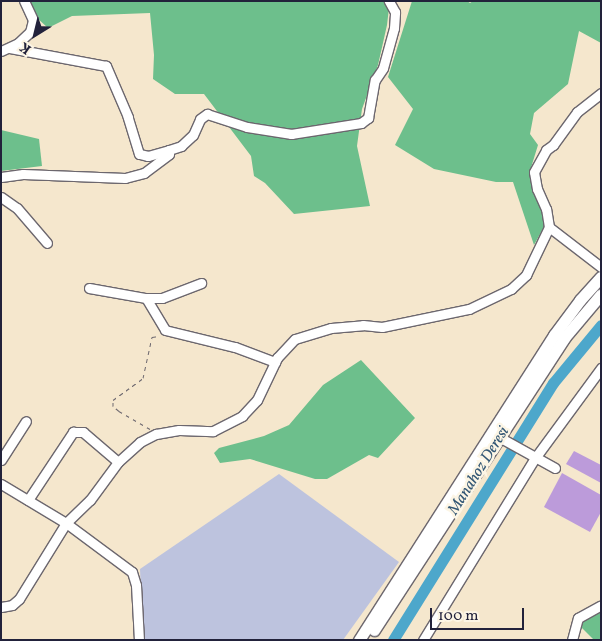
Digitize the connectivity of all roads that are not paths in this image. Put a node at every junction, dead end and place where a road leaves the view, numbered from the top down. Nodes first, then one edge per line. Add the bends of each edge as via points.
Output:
1 (24, 1) edge
2 (389, 1) edge
3 (6, 50) edge
4 (601, 93) edge
5 (169, 150) junction
6 (1, 177) edge
7 (1, 197) edge
8 (548, 227) junction
9 (47, 243) dead end
10 (601, 267) edge
11 (601, 277) edge
12 (201, 283) dead end
13 (89, 288) dead end
14 (601, 294) edge
15 (146, 298) junction
16 (275, 362) junction
17 (601, 368) edge
18 (26, 421) dead end
19 (501, 438) junction
20 (533, 457) junction
21 (1, 460) edge
22 (118, 462) junction
23 (556, 468) dead end
24 (1, 484) edge
25 (28, 500) junction
26 (66, 523) junction
27 (601, 605) edge
28 (1, 607) edge
29 (139, 640) edge
30 (359, 640) edge
31 (367, 640) edge
32 (423, 640) edge
33 (572, 640) edge

1 - 3 street via 33,20 30,32
2 - 5 street via 395,12 394,28 383,68 375,80 368,118 361,123 291,134 247,127 207,114 200,119 193,135 181,146
3 - 5 street via 106,66 128,117 139,154 148,156
4 - 8 street via 577,112 546,150 534,172 546,209
5 - 6 street via 170,154 144,173 125,178 23,174
7 - 9 street via 17,208
8 - 10 street
8 - 16 street via 526,274 511,289 470,309 438,317 382,327 331,328 308,334 287,345
11 - 30 main road via 554,335
12 - 15 street via 162,298
13 - 15 street
14 - 19 main road via 564,338
15 - 16 street via 169,332 235,347
16 - 22 street via 258,400 231,424 213,431 179,430 154,435 140,442
17 - 20 street
18 - 21 street
19 - 20 street
19 - 31 main road
20 - 23 street
20 - 32 street
22 - 25 street via 83,432 73,432
22 - 26 street via 90,500
24 - 25 street
25 - 26 street
26 - 28 street via 18,599 12,605
26 - 29 street via 132,572 136,585
27 - 33 street via 578,618

